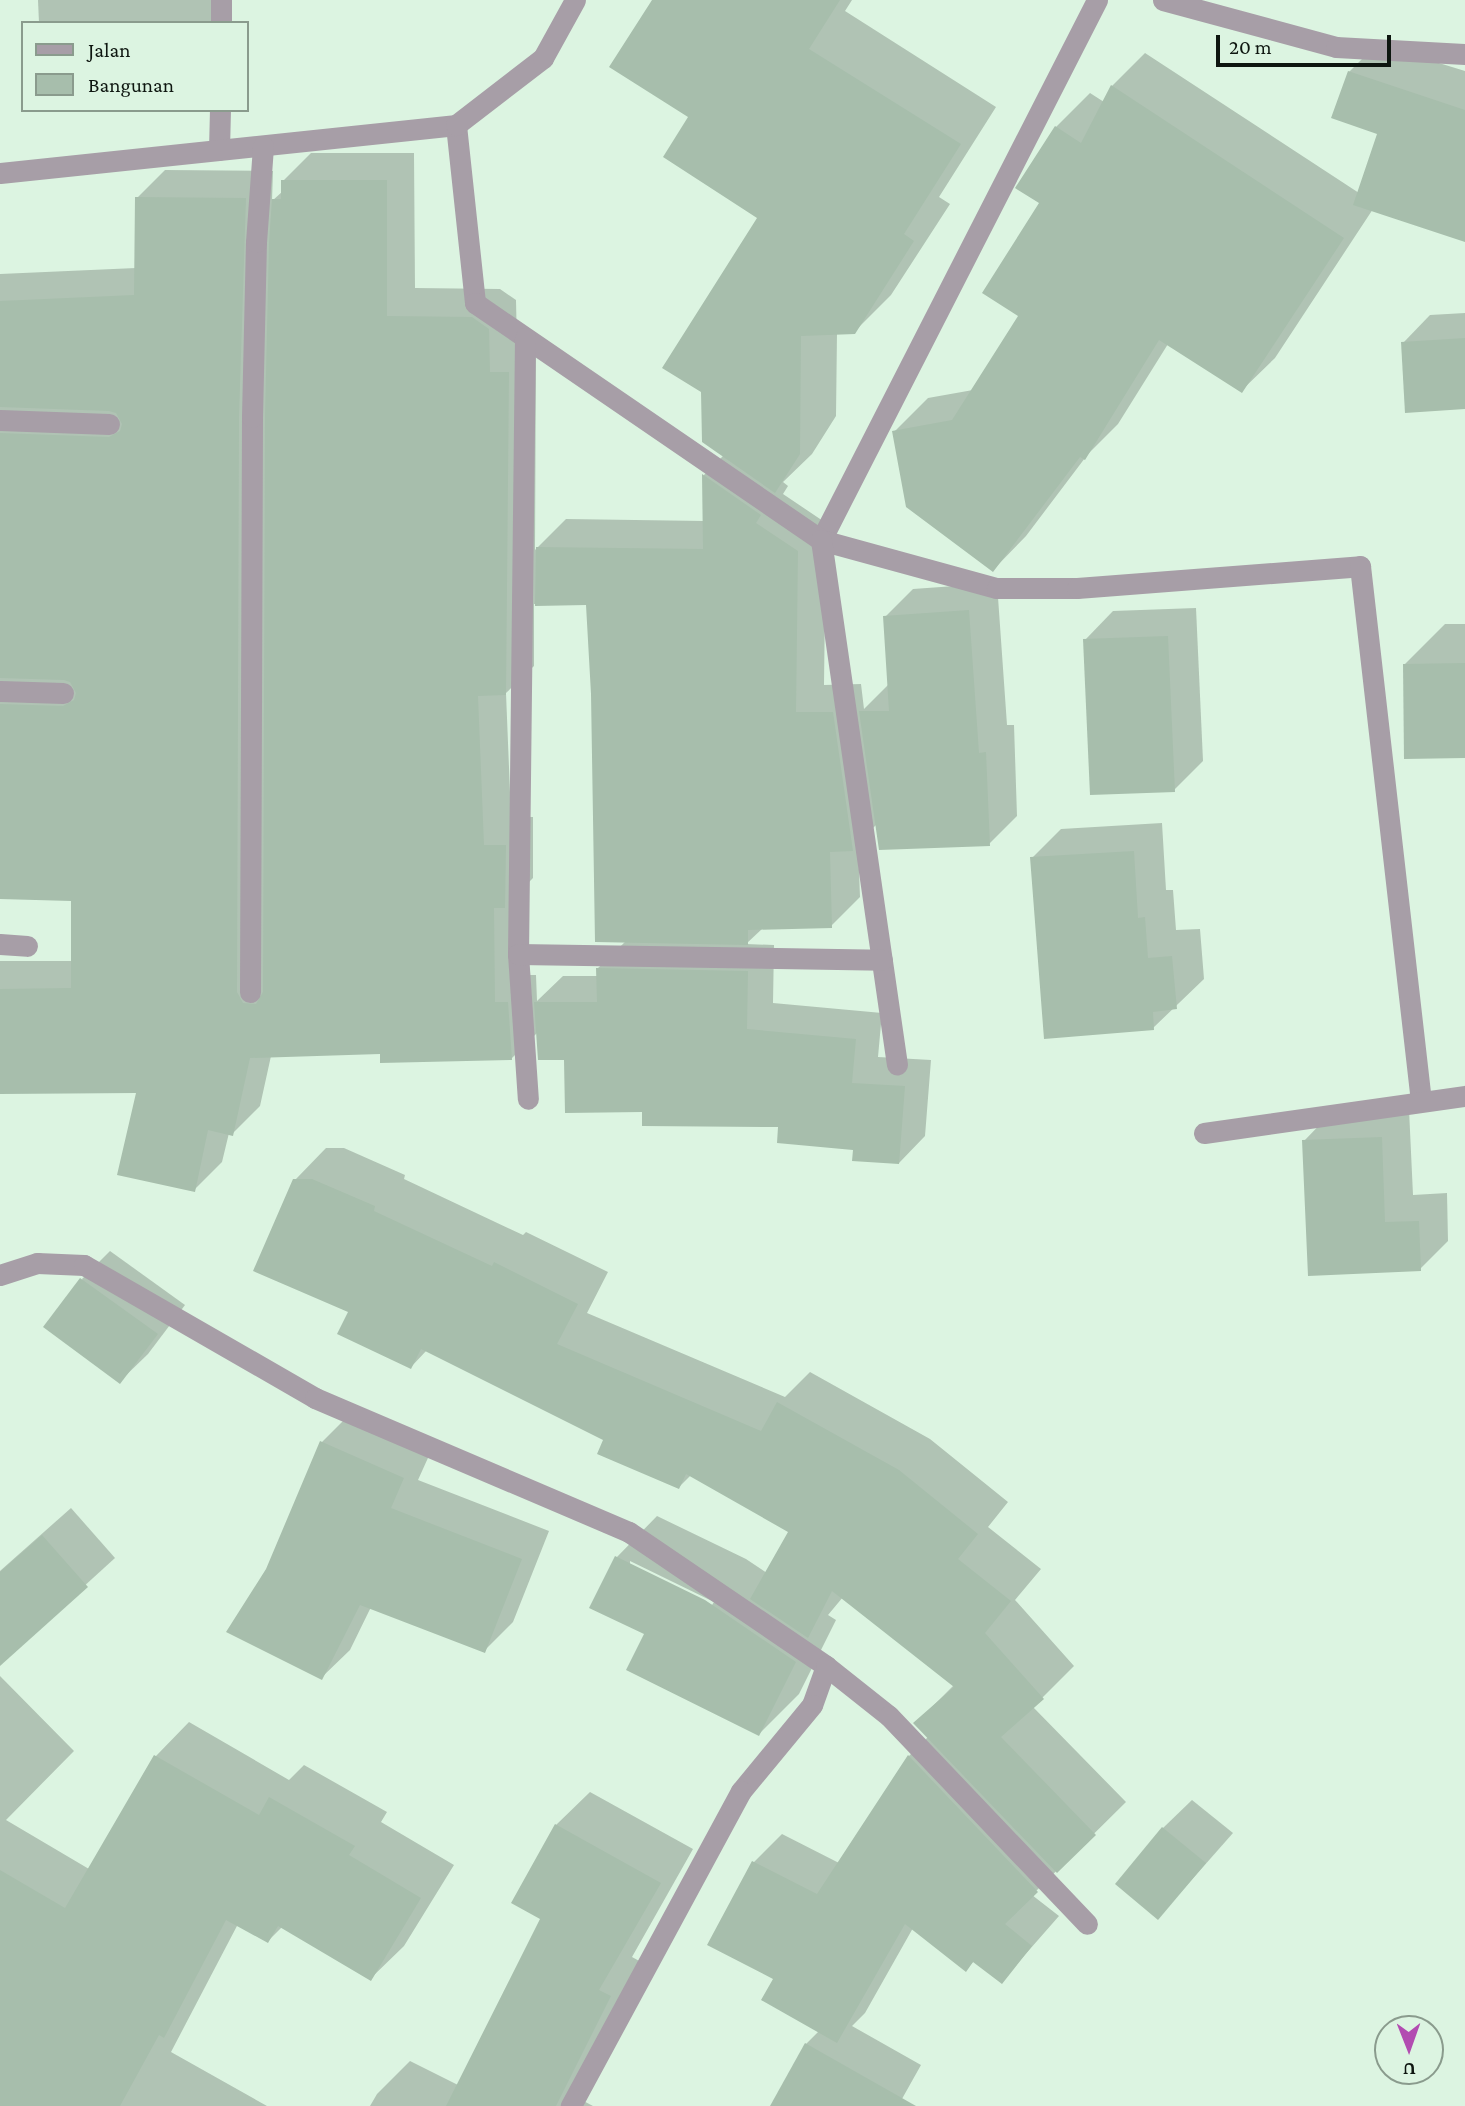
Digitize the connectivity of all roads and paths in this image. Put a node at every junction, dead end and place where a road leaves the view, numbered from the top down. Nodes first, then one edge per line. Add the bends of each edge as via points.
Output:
1 (222, 0) edge
2 (575, 0) edge
3 (1097, 0) edge
4 (1163, 0) edge
5 (221, 21) edge
6 (1465, 54) edge
7 (220, 112) edge
8 (456, 125) junction
9 (263, 146) junction
10 (219, 150) junction
11 (0, 173) edge
12 (525, 338) junction
13 (0, 421) edge
14 (109, 424) dead end
15 (821, 540) junction
16 (0, 691) edge
17 (63, 693) dead end
18 (0, 944) edge
19 (27, 946) dead end
20 (518, 954) junction
21 (882, 960) junction
22 (250, 992) dead end
23 (897, 1065) dead end
24 (1465, 1096) edge
25 (528, 1099) dead end
26 (1421, 1101) junction
27 (1204, 1133) dead end
28 (0, 1275) edge
29 (826, 1666) junction
30 (1087, 1924) dead end
31 (571, 2106) edge

1 - 5 street
2 - 8 street via 544,58
3 - 15 street
4 - 6 street via 1336,47
7 - 10 street
8 - 9 street
8 - 12 street via 475,303
9 - 10 street
9 - 22 street via 252,417
10 - 11 street
12 - 15 street
12 - 20 street
13 - 14 street
15 - 21 street
15 - 26 street via 997,587 1077,588 1360,566
16 - 17 street
18 - 19 street
20 - 21 street
20 - 25 street
21 - 23 street
24 - 26 street
26 - 27 street
28 - 29 street via 37,1263 84,1265 315,1398 629,1532
29 - 30 street via 888,1716
29 - 31 street via 812,1705 741,1791

